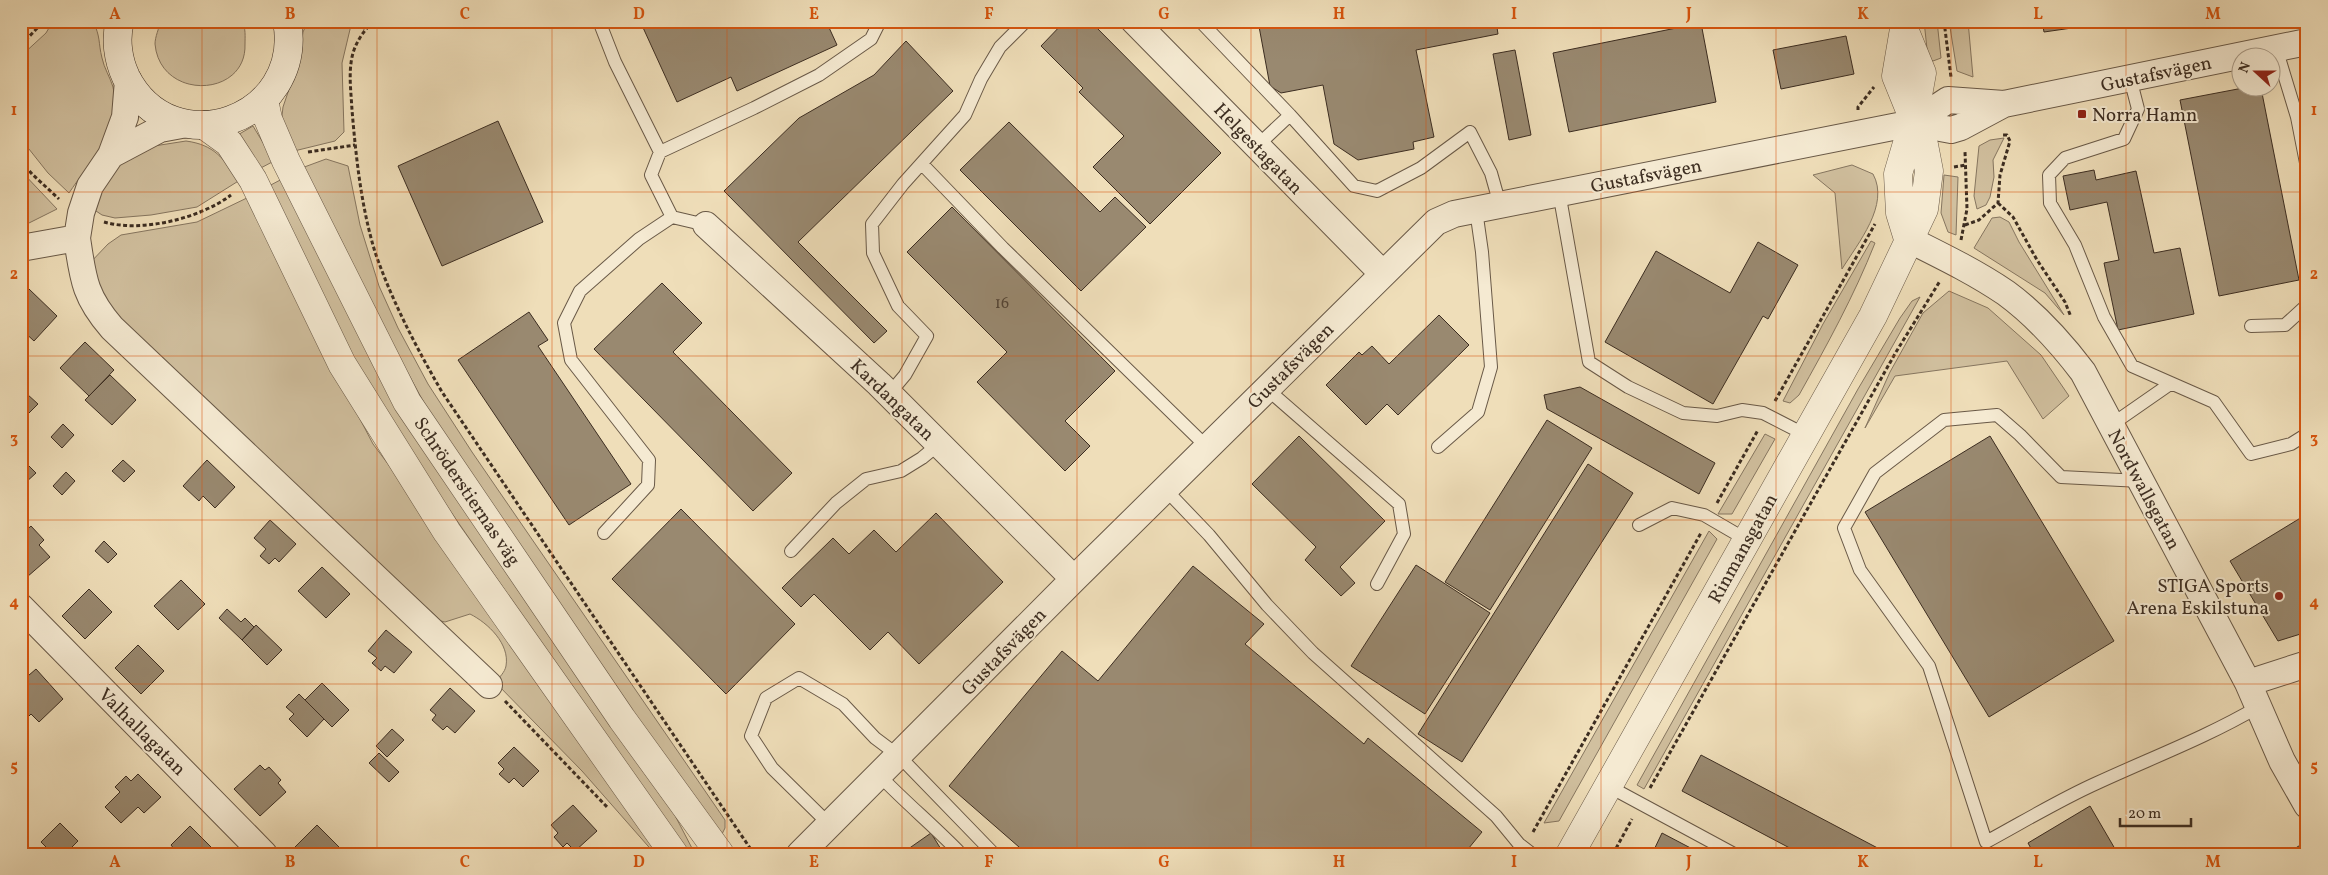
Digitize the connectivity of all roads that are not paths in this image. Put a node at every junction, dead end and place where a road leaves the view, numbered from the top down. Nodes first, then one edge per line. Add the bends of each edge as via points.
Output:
1 (599, 21) edge
2 (880, 21) edge
3 (1026, 21) edge
4 (1134, 21) edge
5 (1200, 21) edge
6 (118, 22) edge
7 (287, 22) edge
8 (1903, 25) edge
9 (2307, 42) edge
10 (2276, 48) edge
11 (2230, 57) edge
12 (2280, 61) edge
13 (2130, 78) junction
14 (128, 80) junction
15 (264, 100) junction
16 (1290, 115) junction
17 (1913, 122) junction
18 (195, 125) junction
19 (1257, 146) junction
20 (660, 152) junction
21 (111, 155) junction
22 (922, 164) junction
23 (2307, 168) edge
24 (1559, 192) junction
25 (1488, 207) junction
26 (672, 217) junction
27 (706, 225) joint
28 (77, 238) junction
29 (1908, 240) junction
30 (21, 248) edge
31 (1383, 274) junction
32 (2307, 305) edge
33 (2251, 326) dead end
34 (2170, 384) junction
35 (1267, 388) junction
36 (889, 394) junction
37 (2111, 425) junction
38 (2307, 434) edge
39 (1806, 435) junction
40 (938, 444) junction
41 (1207, 447) junction
42 (1438, 447) dead end
43 (2141, 481) junction
44 (1165, 489) junction
45 (1639, 525) dead end
46 (604, 533) dead end
47 (1747, 540) junction
48 (791, 551) dead end
49 (1074, 579) junction
50 (1377, 584) dead end
51 (21, 607) edge
52 (2307, 664) edge
53 (2248, 683) junction
54 (489, 685) road end
55 (2258, 706) junction
56 (899, 756) junction
57 (880, 776) junction
58 (1608, 786) junction
59 (2307, 805) edge
60 (830, 825) junction
61 (805, 852) edge
62 (264, 854) edge
63 (674, 854) edge
64 (720, 854) edge
65 (961, 854) edge
66 (994, 854) edge
67 (1532, 854) edge
68 (1570, 854) edge
69 (1734, 854) edge

1 - 20 lane via 615,62
2 - 20 lane via 871,39 819,75
3 - 22 lane via 1000,47 965,115
4 - 19 street, Helgestagatan
5 - 16 lane
6 - 14 street, Schröderstiernas väg via 119,57
7 - 15 street via 289,40 282,72
8 - 17 street via 1922,74
9 - 10 street, Gustafsvägen
11 - 13 street, Gustafsvägen
12 - 23 lane via 2297,117
13 - 17 street, Gustafsvägen via 2004,104 1948,100
13 - 34 lane via 2138,109 2124,139 2065,158 2049,175 2050,204 2075,245 2104,317 2132,366
14 - 18 street, Schröderstiernas väg via 143,101 156,111
14 - 21 street via 125,117
15 - 18 street via 236,119
15 - 64 street, Schröderstiernas väg via 268,120 286,161 407,402 622,719
16 - 19 lane
16 - 25 lane via 1354,186 1377,191 1421,168 1470,132 1491,173
17 - 24 street, Gustafsvägen
17 - 29 street, Rinmansgatan via 1924,145 1929,171 1924,209
18 - 21 street via 160,130
18 - 63 street, Schröderstiernas väg via 230,143 253,180 342,364 437,515
19 - 31 street, Helgestagatan
20 - 26 lane via 651,175
21 - 28 street via 90,186
22 - 36 lane via 872,224 873,253 898,306 927,336 905,375
22 - 41 lane via 1003,248
24 - 25 street, Gustafsvägen
24 - 39 lane via 1589,362 1628,387 1682,413 1717,416 1742,410 1762,413
25 - 31 street, Gustafsvägen via 1454,214 1436,222
25 - 42 lane via 1482,252 1490,367 1478,412
26 - 27 lane
26 - 46 lane via 639,239 580,291 564,323 571,360 649,460 648,485
27 - 36 street, Kardangatan
28 - 30 street
28 - 54 street via 89,297 112,328
29 - 37 street, Nordwallsgatan via 1950,260 2007,294 2065,349 2083,372
29 - 39 street, Rinmansgatan via 1897,270 1873,316
31 - 35 street, Gustafsvägen
32 - 33 lane via 2285,325
34 - 37 lane
34 - 38 lane via 2214,402 2251,454 2292,444
35 - 41 street, Gustafsvägen
35 - 50 lane via 1399,504 1404,534
36 - 40 street, Kardangatan
37 - 43 street, Nordwallsgatan
39 - 47 street, Rinmansgatan
40 - 48 lane via 901,471 866,479 836,503
40 - 49 street, Kardangatan
41 - 44 street, Gustafsvägen
43 - 53 street, Nordwallsgatan
43 - 55 lane via 2061,477 1997,415 1944,420 1875,473 1844,528 1860,570 1929,666 1986,842 2095,784 2229,724
44 - 49 street, Gustafsvägen
44 - 67 lane via 1313,653 1496,816 1519,844
45 - 47 lane via 1672,508 1704,515
47 - 58 street, Rinmansgatan
49 - 56 street, Gustafsvägen
51 - 62 street, Valhallagatan
52 - 53 street
53 - 55 street, Nordwallsgatan
55 - 59 street, Nordwallsgatan via 2282,761
56 - 57 street, Gustafsvägen
56 - 60 lane via 875,738 844,704 799,678 766,698 752,736 772,768
56 - 66 lane
57 - 60 street, Gustafsvägen
57 - 65 lane
58 - 68 street, Rinmansgatan
58 - 69 lane
60 - 61 street, Gustafsvägen

